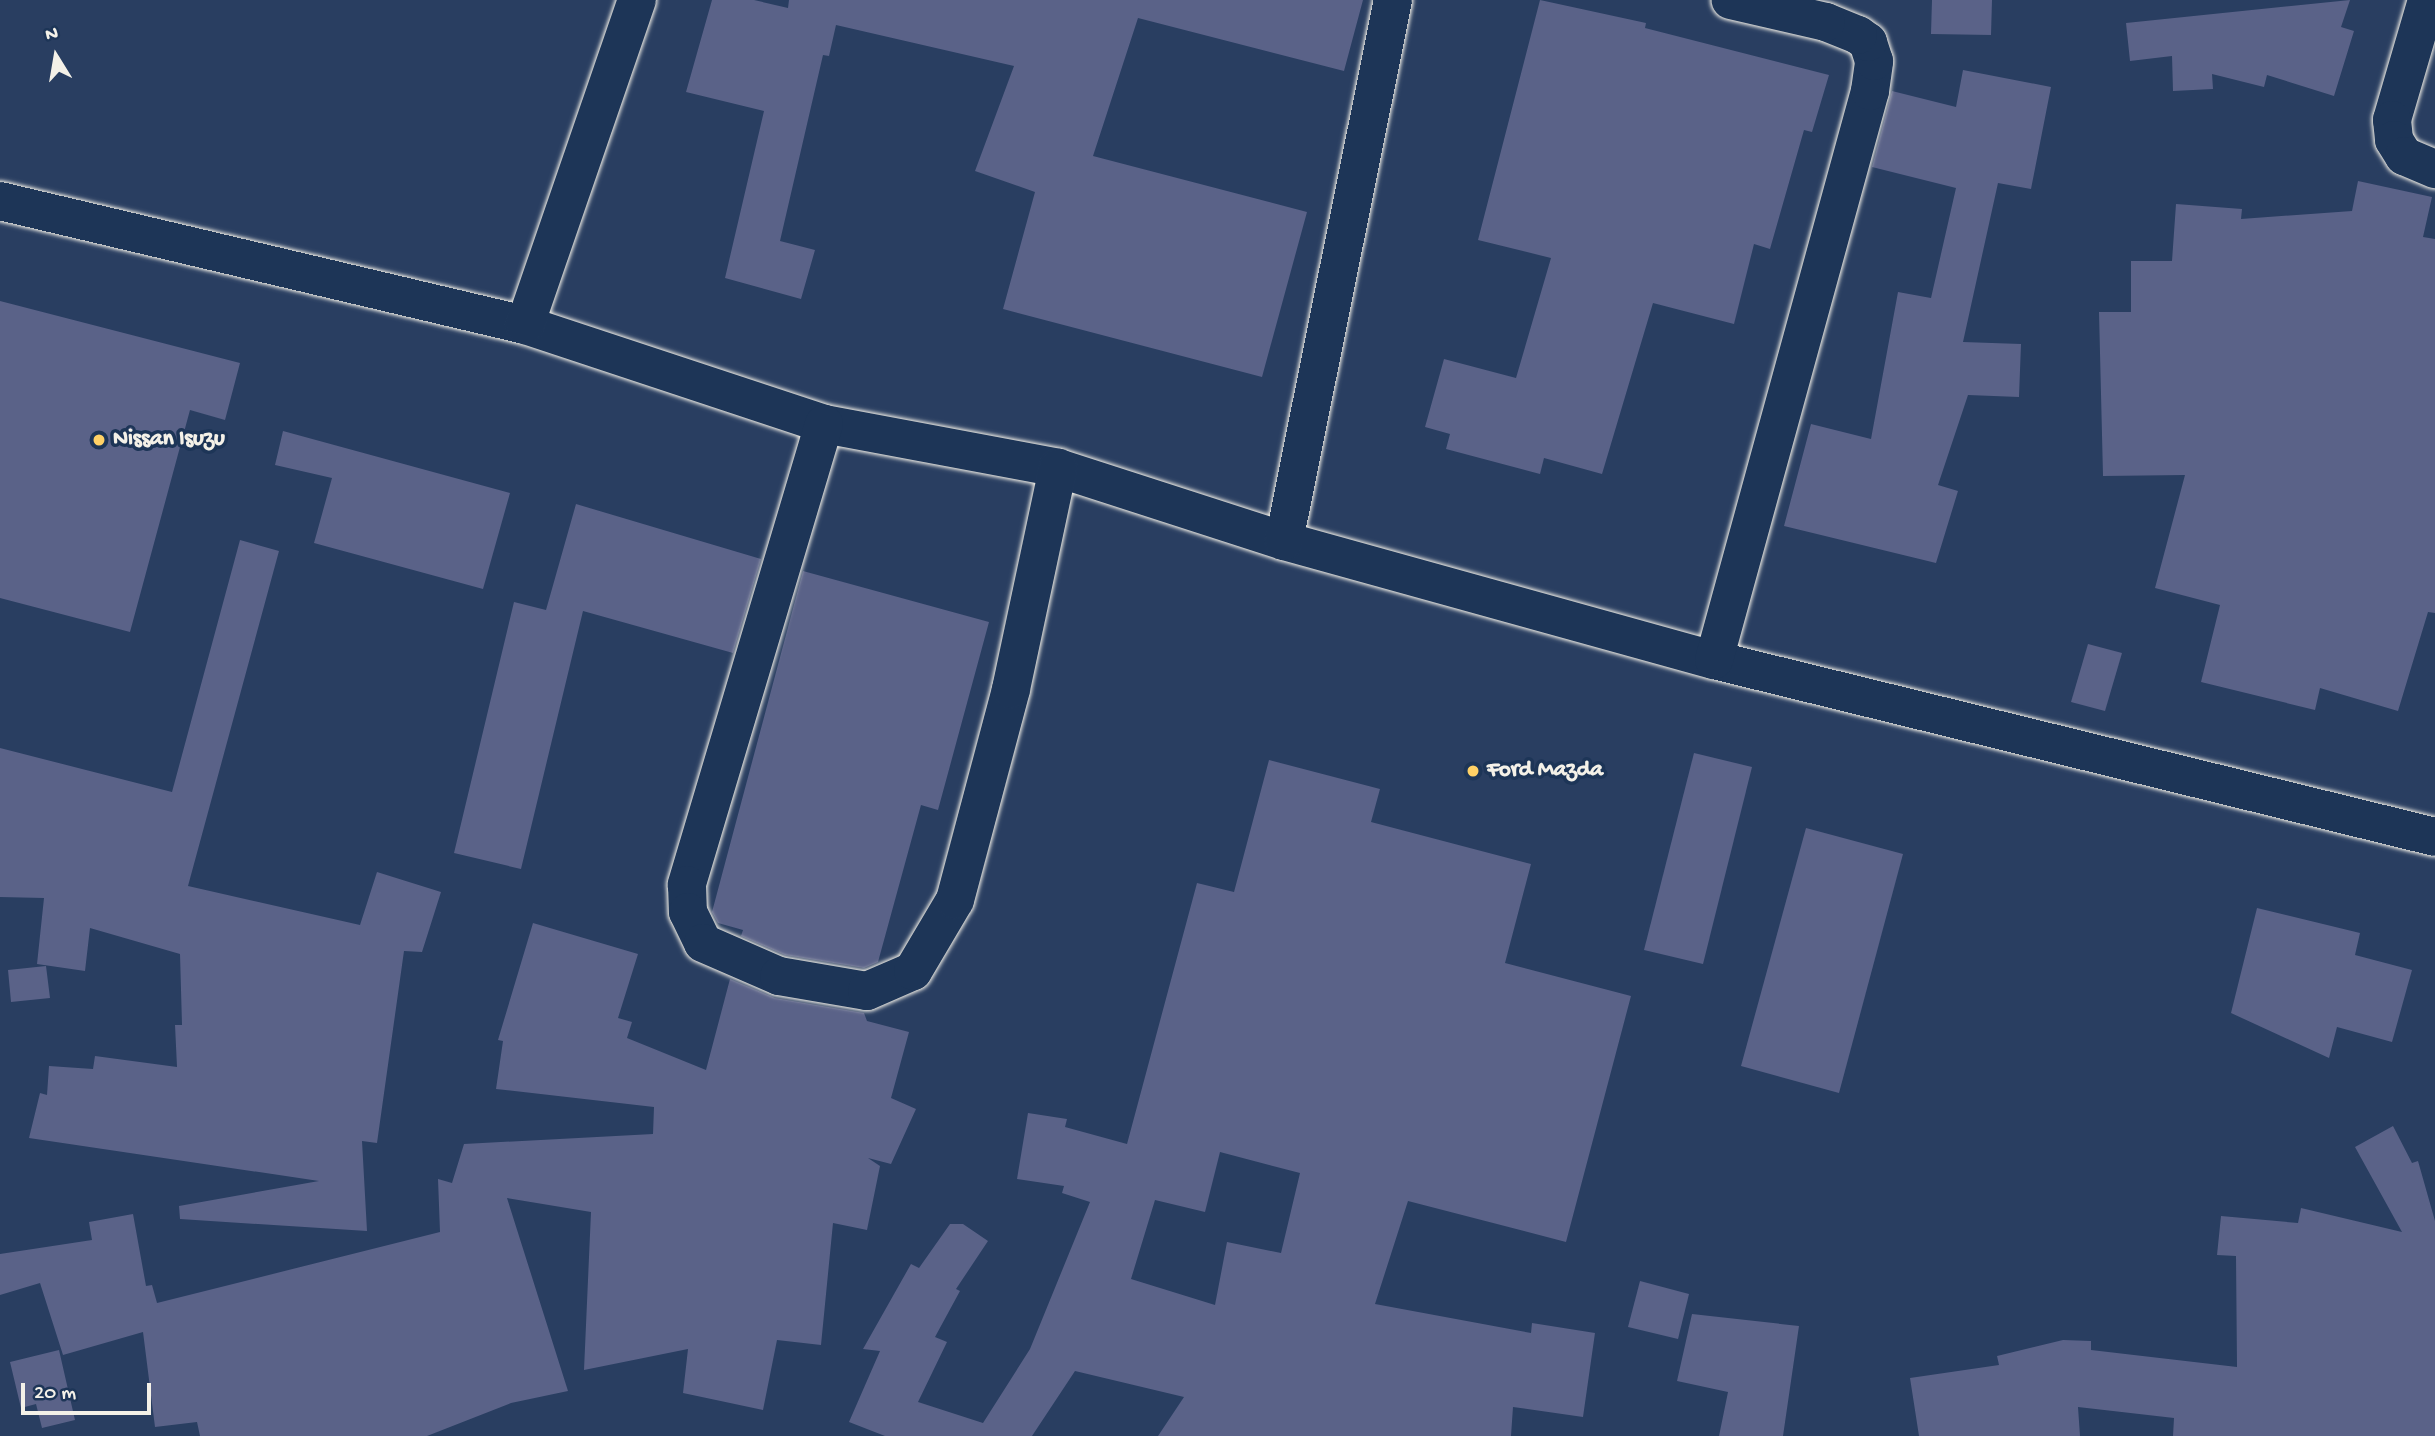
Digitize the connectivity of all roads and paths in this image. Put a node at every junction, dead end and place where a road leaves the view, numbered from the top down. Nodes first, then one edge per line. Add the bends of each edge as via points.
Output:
1 (637, 0) edge
2 (1393, 0) edge
3 (1731, 0) edge
4 (2427, 0) edge
5 (2435, 169) edge
6 (0, 201) edge
7 (525, 325) junction
8 (824, 424) junction
9 (1058, 468) junction
10 (1284, 541) junction
11 (1714, 660) junction
12 (2434, 831) edge

1 - 7 street
2 - 10 street
3 - 11 street via 1826,22 1858,35 1868,42 1874,61 1867,104
4 - 5 street via 2392,120 2394,140 2404,156
6 - 7 street
7 - 8 street
8 - 9 street
8 - 9 street via 687,885 688,912 703,943 779,975 867,991 913,971 955,900 1011,689
9 - 10 street
10 - 11 street
11 - 12 street

